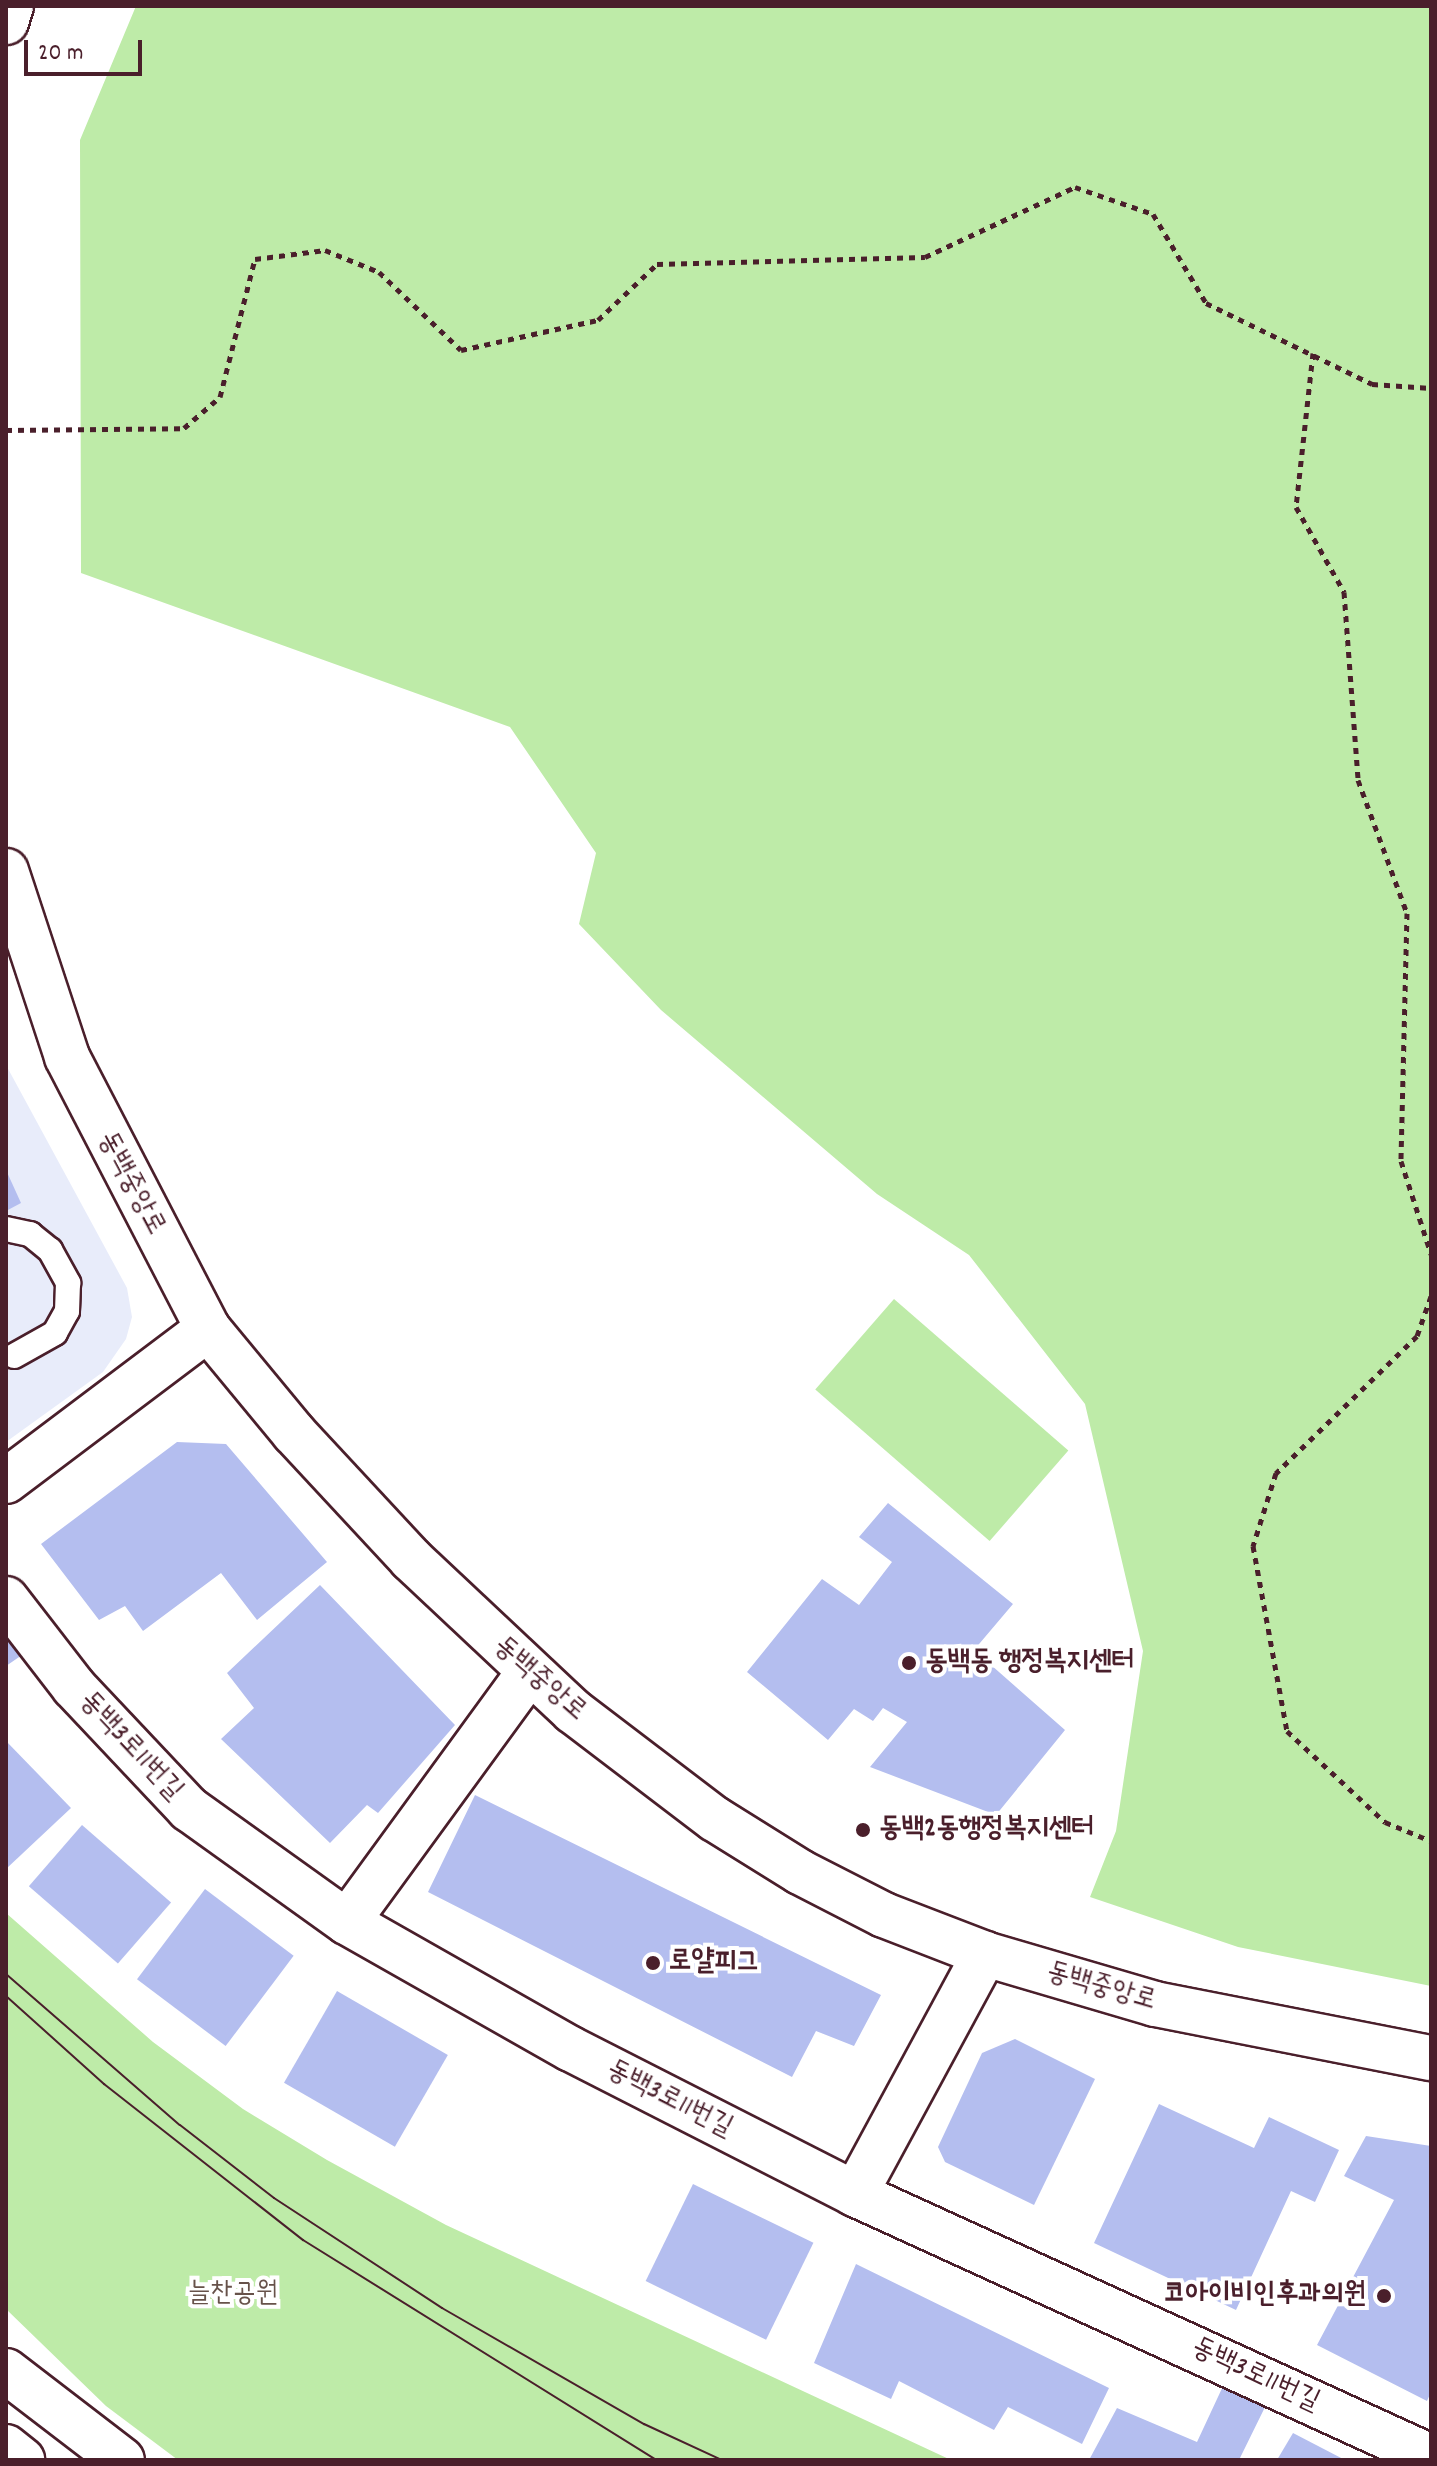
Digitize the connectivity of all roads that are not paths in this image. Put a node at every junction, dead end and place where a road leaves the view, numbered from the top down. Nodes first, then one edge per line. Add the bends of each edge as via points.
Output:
1 (11, 6) edge
2 (6, 22) edge
3 (6, 871) edge
4 (6, 1229) edge
5 (208, 1329) junction
6 (14, 1356) dead end
7 (6, 1481) edge
8 (6, 1599) edge
9 (528, 1674) junction
10 (347, 1922) junction
11 (985, 1954) junction
12 (1431, 2058) edge
13 (855, 2194) junction
14 (6, 2371) edge
15 (6, 2447) edge
16 (1431, 2457) edge
17 (22, 2460) edge
18 (122, 2460) edge

1 - 2 street
3 - 5 street, 동백중앙로 via 67,1057
4 - 6 lane via 30,1234 50,1250 68,1283 67,1311 55,1333
5 - 7 street
5 - 9 street, 동백중앙로 via 347,1491
8 - 10 street, 동백3로11번길 via 74,1687 178,1799
9 - 10 street
9 - 11 street, 동백중앙로 via 645,1768 800,1872 884,1915
10 - 13 street, 동백3로11번길 via 571,2049
11 - 12 street, 동백중앙로 via 1155,2004
11 - 13 street
13 - 16 street, 동백3로11번길
14 - 18 street
15 - 17 street

